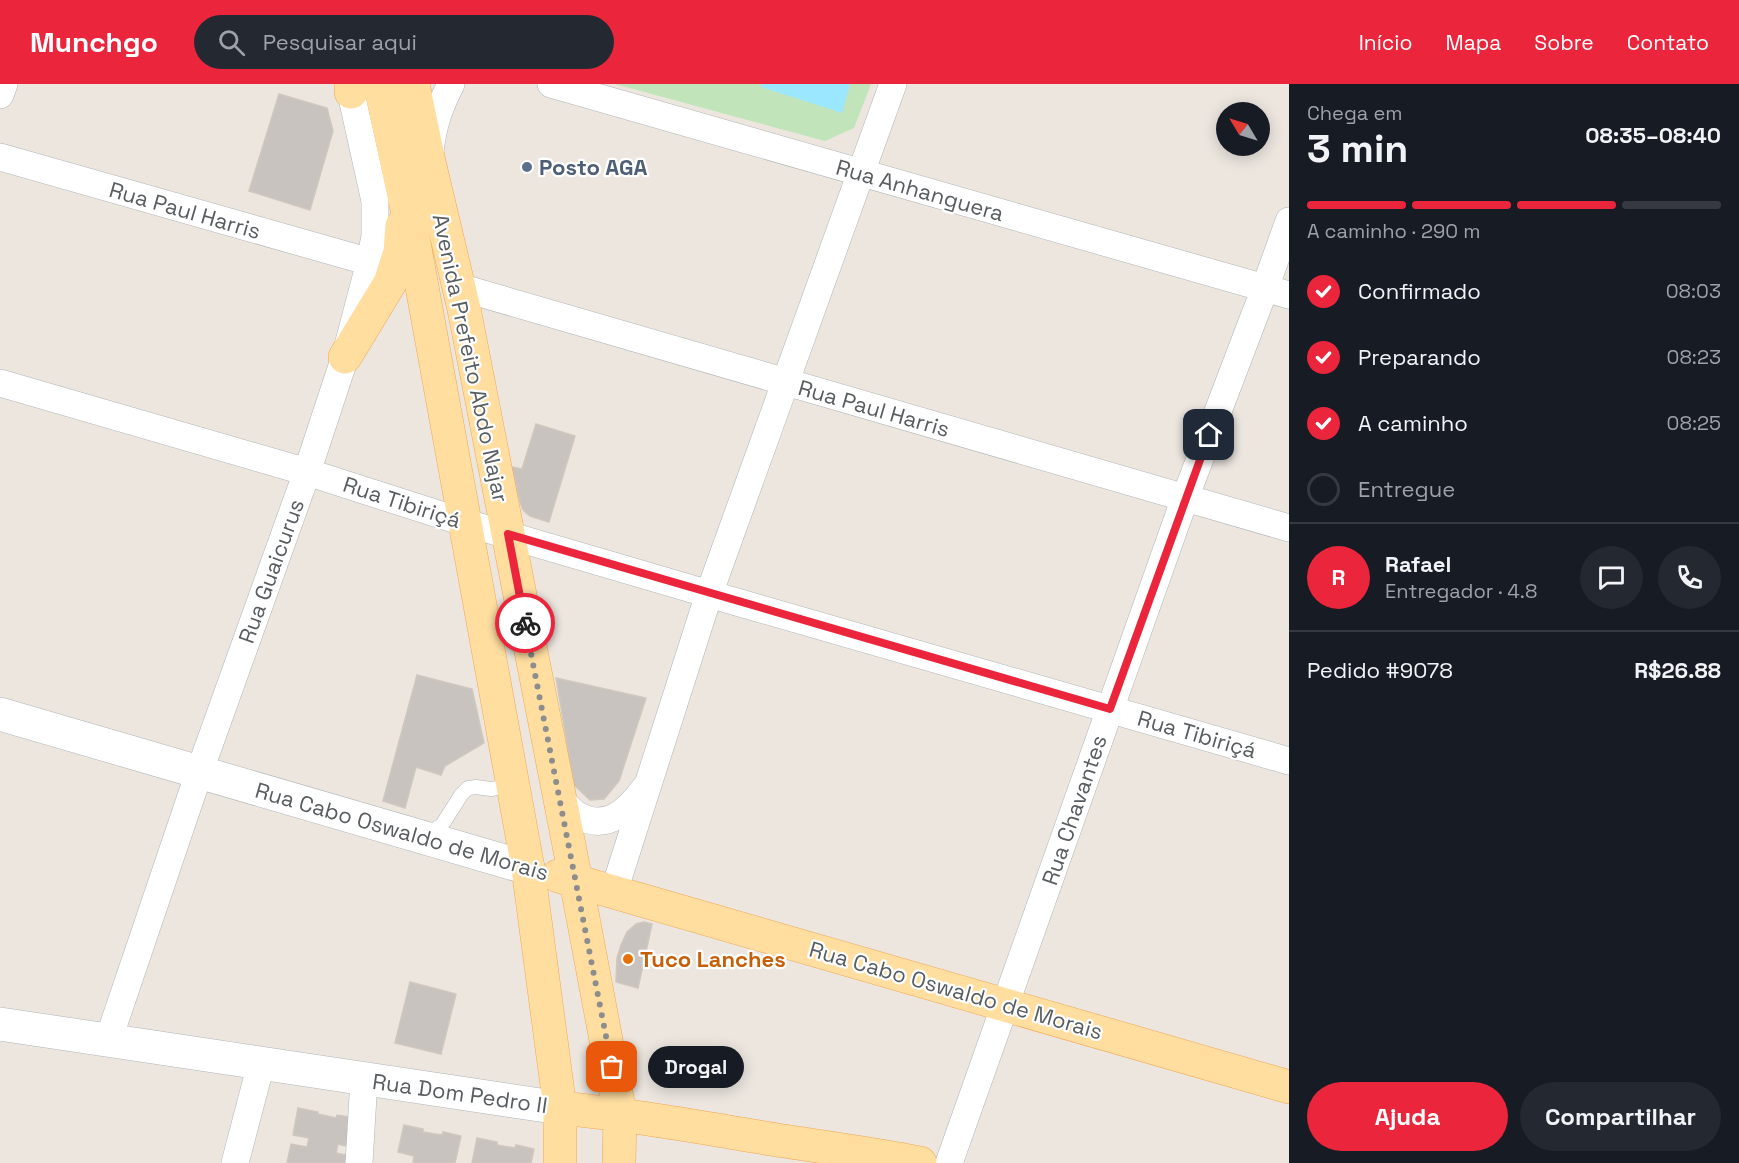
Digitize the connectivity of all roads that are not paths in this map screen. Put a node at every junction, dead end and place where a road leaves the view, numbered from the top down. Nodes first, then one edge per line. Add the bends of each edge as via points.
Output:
1 (4, 84) edge
2 (413, 84) edge
3 (451, 84) edge
4 (551, 84) edge
5 (893, 84) edge
6 (356, 86) edge
7 (0, 95) edge
8 (0, 158) edge
9 (429, 162) junction
10 (862, 174) junction
11 (404, 197) junction
12 (1289, 221) edge
13 (370, 262) junction
14 (459, 287) junction
15 (1277, 291) edge
16 (345, 357) junction
17 (785, 382) junction
18 (0, 383) edge
19 (307, 472) junction
20 (1185, 498) junction
21 (464, 522) junction
22 (1289, 528) edge
23 (508, 534) junction
24 (709, 594) junction
25 (1110, 709) junction
26 (0, 714) edge
27 (1289, 760) edge
28 (199, 773) junction
29 (649, 783) junction
30 (512, 786) junction
31 (560, 799) junction
32 (421, 838) junction
33 (528, 868) junction
34 (576, 881) junction
35 (614, 891) junction
36 (1005, 1005) junction
37 (0, 1024) edge
38 (108, 1041) junction
39 (261, 1064) junction
40 (364, 1079) junction
41 (1289, 1086) edge
42 (560, 1108) junction
43 (620, 1114) junction
44 (814, 1155) edge
45 (235, 1163) edge
46 (359, 1163) edge
47 (560, 1163) edge
48 (619, 1163) edge
49 (920, 1163) edge
50 (949, 1163) edge

1 - 7 street
2 - 9 main road, Avenida Prefeito Abdo Najar
3 - 9 street via 432,131
4 - 10 street, Rua Anhanguera
5 - 10 street
6 - 11 main road, Avenida Prefeito Abdo Najar
6 - 13 street, Rua Guaicurus via 375,201
8 - 13 street, Rua Paul Harris
9 - 14 main road, Avenida Prefeito Abdo Najar
10 - 15 street, Rua Anhanguera
10 - 17 street
11 - 16 main road via 396,268
11 - 21 main road, Avenida Prefeito Abdo Najar
12 - 15 street, Rua Chavantes
13 - 16 street, Rua Guaicurus
14 - 17 street, Rua Paul Harris
14 - 23 main road, Avenida Prefeito Abdo Najar
15 - 20 street, Rua Chavantes
16 - 19 street, Rua Guaicurus
17 - 20 street, Rua Paul Harris
17 - 24 street
18 - 19 street, Rua Tibiriçá
19 - 21 street, Rua Tibiriçá
19 - 28 street, Rua Guaicurus
20 - 22 street, Rua Paul Harris
20 - 25 street, Rua Chavantes
21 - 23 street, Rua Tibiriçá
21 - 30 main road, Avenida Prefeito Abdo Najar
23 - 24 street, Rua Tibiriçá
23 - 31 main road, Avenida Prefeito Abdo Najar
24 - 25 street, Rua Tibiriçá
24 - 29 street
25 - 27 street, Rua Tibiriçá
25 - 36 street, Rua Chavantes
26 - 28 main road, Rua Cabo Oswaldo de Morais
28 - 32 main road, Rua Cabo Oswaldo de Morais
28 - 38 street, Rua Guaicurus
29 - 31 street via 617,817 597,822 577,815
29 - 35 street
30 - 32 lane via 468,788 442,825
30 - 33 main road, Avenida Prefeito Abdo Najar
31 - 34 main road, Avenida Prefeito Abdo Najar
32 - 33 main road, Rua Cabo Oswaldo de Morais
33 - 34 main road, Rua Cabo Oswaldo de Morais
33 - 42 main road, Avenida Prefeito Abdo Najar
34 - 35 main road, Rua Cabo Oswaldo de Morais
34 - 43 main road, Avenida Prefeito Abdo Najar
35 - 36 main road, Rua Cabo Oswaldo de Morais
36 - 41 main road, Rua Cabo Oswaldo de Morais
36 - 50 street, Rua Chavantes
37 - 38 main road, Rua Dom Pedro II
38 - 39 main road, Rua Dom Pedro II
39 - 40 main road, Rua Dom Pedro II
39 - 45 street
40 - 42 main road, Rua Dom Pedro II
40 - 46 street
42 - 43 main road, Rua Dom Pedro II
42 - 47 main road, Avenida Prefeito Abdo Najar
43 - 44 main road, Rua Dom Pedro II
43 - 48 main road, Avenida Prefeito Abdo Najar
44 - 49 main road, Rua Dom Pedro II via 886,1156

